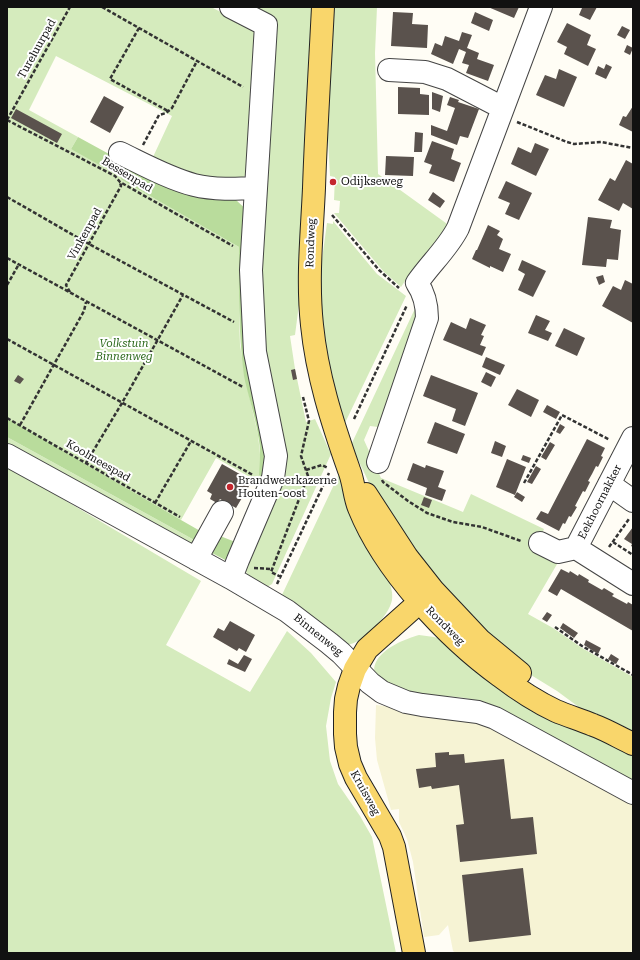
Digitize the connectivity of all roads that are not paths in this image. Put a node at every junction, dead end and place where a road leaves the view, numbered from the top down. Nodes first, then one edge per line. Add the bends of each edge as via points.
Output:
1 (232, 7) edge
2 (323, 7) edge
3 (541, 7) edge
4 (389, 70) dead end
5 (502, 111) junction
6 (127, 156) road end
7 (256, 188) junction
8 (630, 443) edge
9 (7, 455) edge
10 (378, 462) road end
11 (609, 484) junction
12 (633, 501) edge
13 (222, 512) dead end
14 (540, 543) road end
15 (576, 548) junction
16 (196, 559) junction
17 (231, 578) junction
18 (633, 584) edge
19 (426, 596) junction
20 (352, 677) junction
21 (633, 744) edge
22 (633, 793) edge
23 (414, 953) edge

1 - 7 street via 266,19
2 - 19 main road, Rondweg via 310,242 310,290 312,324 320,377 332,423 336,470 371,500 407,557
3 - 5 street
4 - 5 street via 425,72 447,79
5 - 10 street via 458,228 417,283 422,291 427,318
6 - 7 street via 195,185 216,189
7 - 17 street via 251,270 255,352 276,456 273,478
8 - 11 street, Eekhoornakker
9 - 16 street, Binnenweg
11 - 12 street
11 - 15 street, Eekhoornakker
13 - 16 street
14 - 15 street via 558,552
15 - 18 street, Eekhoornakker
16 - 17 street, Binnenweg
17 - 20 street, Binnenweg via 293,615 329,643 341,653
19 - 20 main road, Kruisweg via 372,644 360,659
19 - 21 main road, Rondweg via 536,685 595,726
20 - 22 street, Binnenweg via 370,683 382,692 406,702 478,712 495,718
20 - 23 main road, Kruisweg via 345,712 348,758 356,778 394,847

